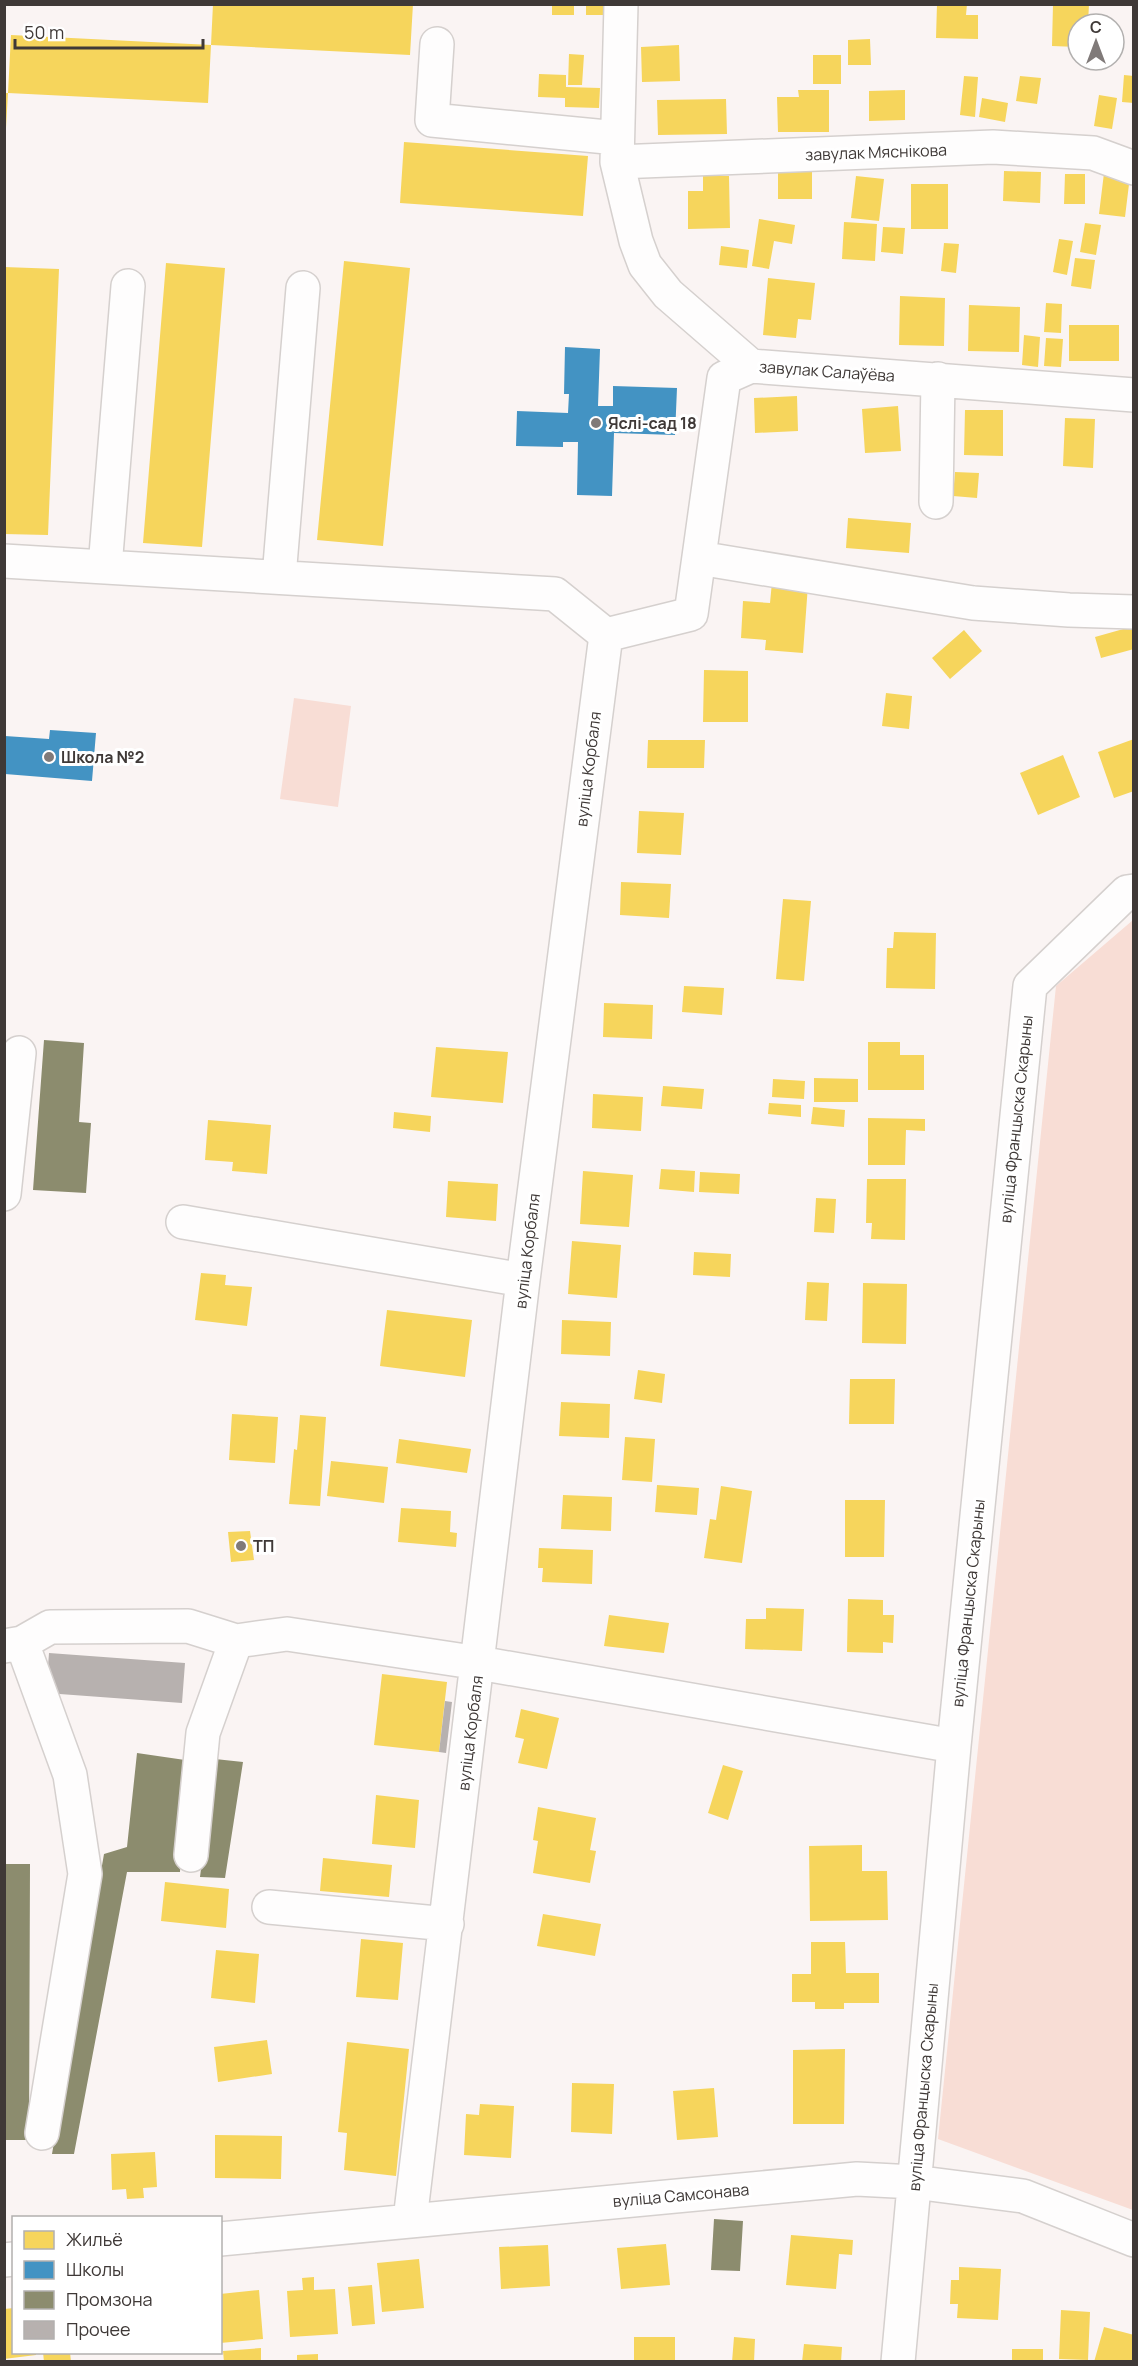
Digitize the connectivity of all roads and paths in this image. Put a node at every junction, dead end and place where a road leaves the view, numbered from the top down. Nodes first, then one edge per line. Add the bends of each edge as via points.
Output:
1 (621, 4) edge
2 (437, 44) dead end
3 (617, 150) junction
4 (1134, 168) edge
5 (128, 286) dead end
6 (303, 288) dead end
7 (751, 366) junction
8 (939, 379) junction
9 (1134, 395) edge
10 (936, 502) dead end
11 (699, 558) junction
12 (4, 561) edge
13 (105, 567) junction
14 (279, 578) junction
15 (1134, 612) edge
16 (606, 635) junction
17 (1134, 891) edge
18 (19, 1053) dead end
19 (4, 1194) edge
20 (183, 1222) dead end
21 (523, 1280) junction
22 (236, 1641) junction
23 (13, 1645) edge
24 (479, 1663) junction
25 (954, 1746) junction
26 (191, 1855) dead end
27 (269, 1907) dead end
28 (447, 1924) junction
29 (42, 2133) dead end
30 (914, 2182) junction
31 (410, 2220) junction
32 (222, 2239) edge
33 (1134, 2240) edge
34 (898, 2361) edge

1 - 3 street, завулак Салаўёва
2 - 3 street, завулак Мяснікова via 432,120
3 - 4 street, завулак Мяснікова via 993,147 1093,153
3 - 7 street, завулак Салаўёва via 645,265 668,294
5 - 13 street
6 - 14 street
7 - 8 street, завулак Салаўёва
7 - 11 street via 724,378
8 - 9 street, завулак Салаўёва
8 - 10 street
11 - 15 street via 973,603
11 - 16 street via 691,614
12 - 13 street
13 - 14 street
14 - 16 street via 555,594
16 - 21 street, вуліца Корбаля
17 - 25 street, вуліца Францыска Скарыны via 1127,892 1030,986
18 - 19 street
20 - 21 street
21 - 24 street, вуліца Корбаля
22 - 23 street via 188,1626 50,1626
22 - 24 street via 287,1634
22 - 26 street via 203,1733
23 - 29 street via 70,1775 85,1874
24 - 25 street
24 - 28 street, вуліца Корбаля
25 - 30 street, вуліца Францыска Скарыны
27 - 28 street
28 - 31 street, вуліца Корбаля
30 - 31 street, вуліца Самсонава via 857,2179
30 - 33 street, вуліца Самсонава via 1023,2196
30 - 34 street, вуліца Францыска Скарыны
31 - 32 street, вуліца Самсонава

